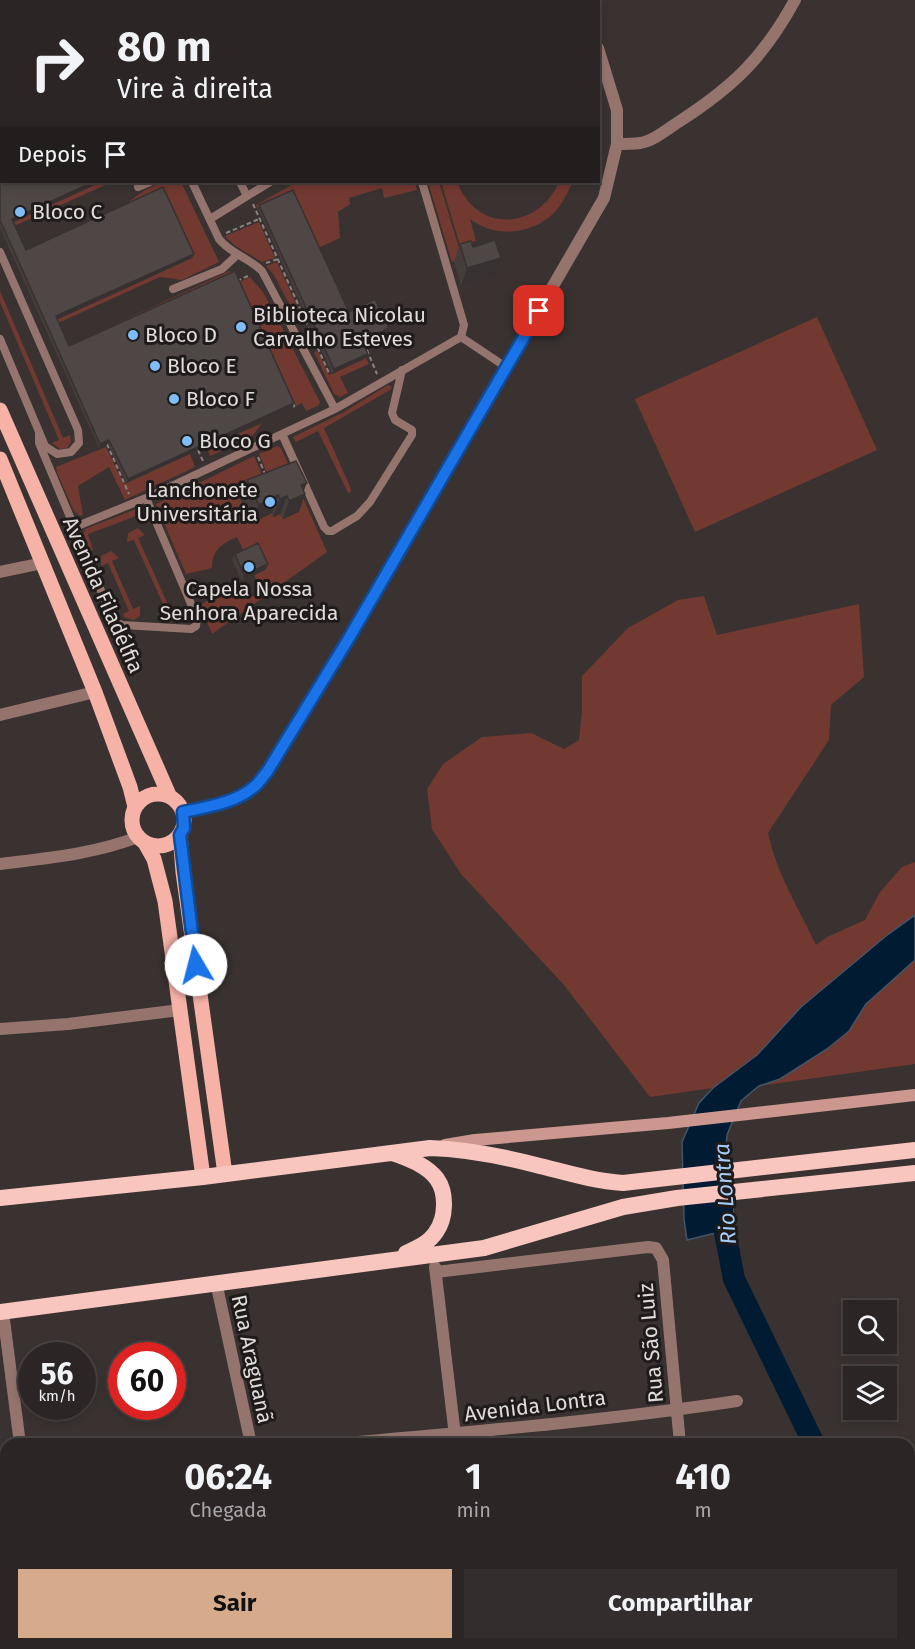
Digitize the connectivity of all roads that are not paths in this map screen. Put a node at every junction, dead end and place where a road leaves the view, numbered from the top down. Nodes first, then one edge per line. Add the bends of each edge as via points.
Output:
1 (795, 0) edge
2 (600, 55) edge
3 (616, 144) junction
4 (148, 183) edge
5 (192, 183) edge
6 (240, 183) edge
7 (268, 183) edge
8 (422, 183) edge
9 (138, 187) dead end
10 (247, 196) junction
11 (210, 219) junction
12 (0, 252) edge
13 (237, 255) junction
14 (173, 289) dead end
15 (461, 337) junction
16 (0, 339) edge
17 (506, 367) junction
18 (402, 370) junction
19 (335, 409) junction
20 (0, 410) edge
21 (39, 434) junction
22 (282, 434) junction
23 (0, 459) edge
24 (146, 498) junction
25 (75, 527) junction
26 (43, 563) junction
27 (0, 572) edge
28 (95, 692) junction
29 (0, 716) edge
30 (169, 795) junction
31 (135, 807) junction
32 (183, 812) junction
33 (180, 835) junction
34 (142, 840) junction
35 (0, 864) edge
36 (180, 1010) junction
37 (0, 1029) edge
38 (915, 1095) edge
39 (430, 1148) junction
40 (915, 1150) edge
41 (392, 1153) junction
42 (915, 1173) edge
43 (225, 1174) junction
44 (203, 1176) junction
45 (5, 1200) edge
46 (433, 1255) junction
47 (397, 1258) junction
48 (436, 1272) junction
49 (216, 1282) junction
50 (1, 1311) edge
51 (737, 1401) dead end
52 (677, 1410) junction
53 (19, 1438) edge
54 (249, 1438) edge
55 (455, 1438) edge
56 (470, 1438) edge
57 (679, 1438) edge

1 - 3 street via 778,31 720,95 653,138
2 - 3 street via 617,110
3 - 17 street via 604,198
4 - 9 lane
5 - 11 lane
6 - 10 lane
7 - 10 lane
8 - 15 lane via 464,325
10 - 11 lane
11 - 13 lane via 225,247
12 - 21 lane via 80,436 71,452 57,454 45,446
13 - 14 lane via 228,265
13 - 19 lane via 262,271
15 - 17 lane
15 - 18 lane
16 - 21 lane
17 - 32 street via 267,772 240,796
18 - 19 lane
18 - 22 lane via 392,413 395,420 412,430 412,435 370,502 357,516 332,531 324,527
19 - 22 lane
20 - 30 main road, Avenida Filadélfia
21 - 25 lane via 39,443
22 - 24 lane
23 - 26 main road, Avenida Filadélfia
24 - 25 lane
24 - 25 lane via 197,618 191,629 117,623
26 - 27 street
26 - 28 main road, Avenida Filadélfia
28 - 29 street
28 - 31 main road, Avenida Filadélfia
30 - 31 main road via 146,796
30 - 32 main road
31 - 34 main road via 132,822
32 - 33 main road via 184,828
33 - 34 main road via 160,846
33 - 43 main road
34 - 35 street
34 - 36 main road via 154,858 165,901
36 - 37 street
36 - 44 main road
38 - 39 main road via 475,1140
39 - 40 highway via 462,1150 600,1182 623,1183
39 - 41 highway
41 - 43 highway
41 - 47 highway via 421,1165 437,1179 444,1196 443,1215 436,1232
42 - 46 highway via 623,1207 484,1248
43 - 44 highway
44 - 45 highway
46 - 47 highway
46 - 48 street
47 - 49 highway
48 - 52 street, Rua São Luiz via 656,1248 663,1260
48 - 55 street
49 - 50 highway
49 - 54 street, Rua Araguanã
50 - 53 street
51 - 52 street, Avenida Lontra
52 - 56 street, Avenida Lontra
52 - 57 street, Rua São Luiz

